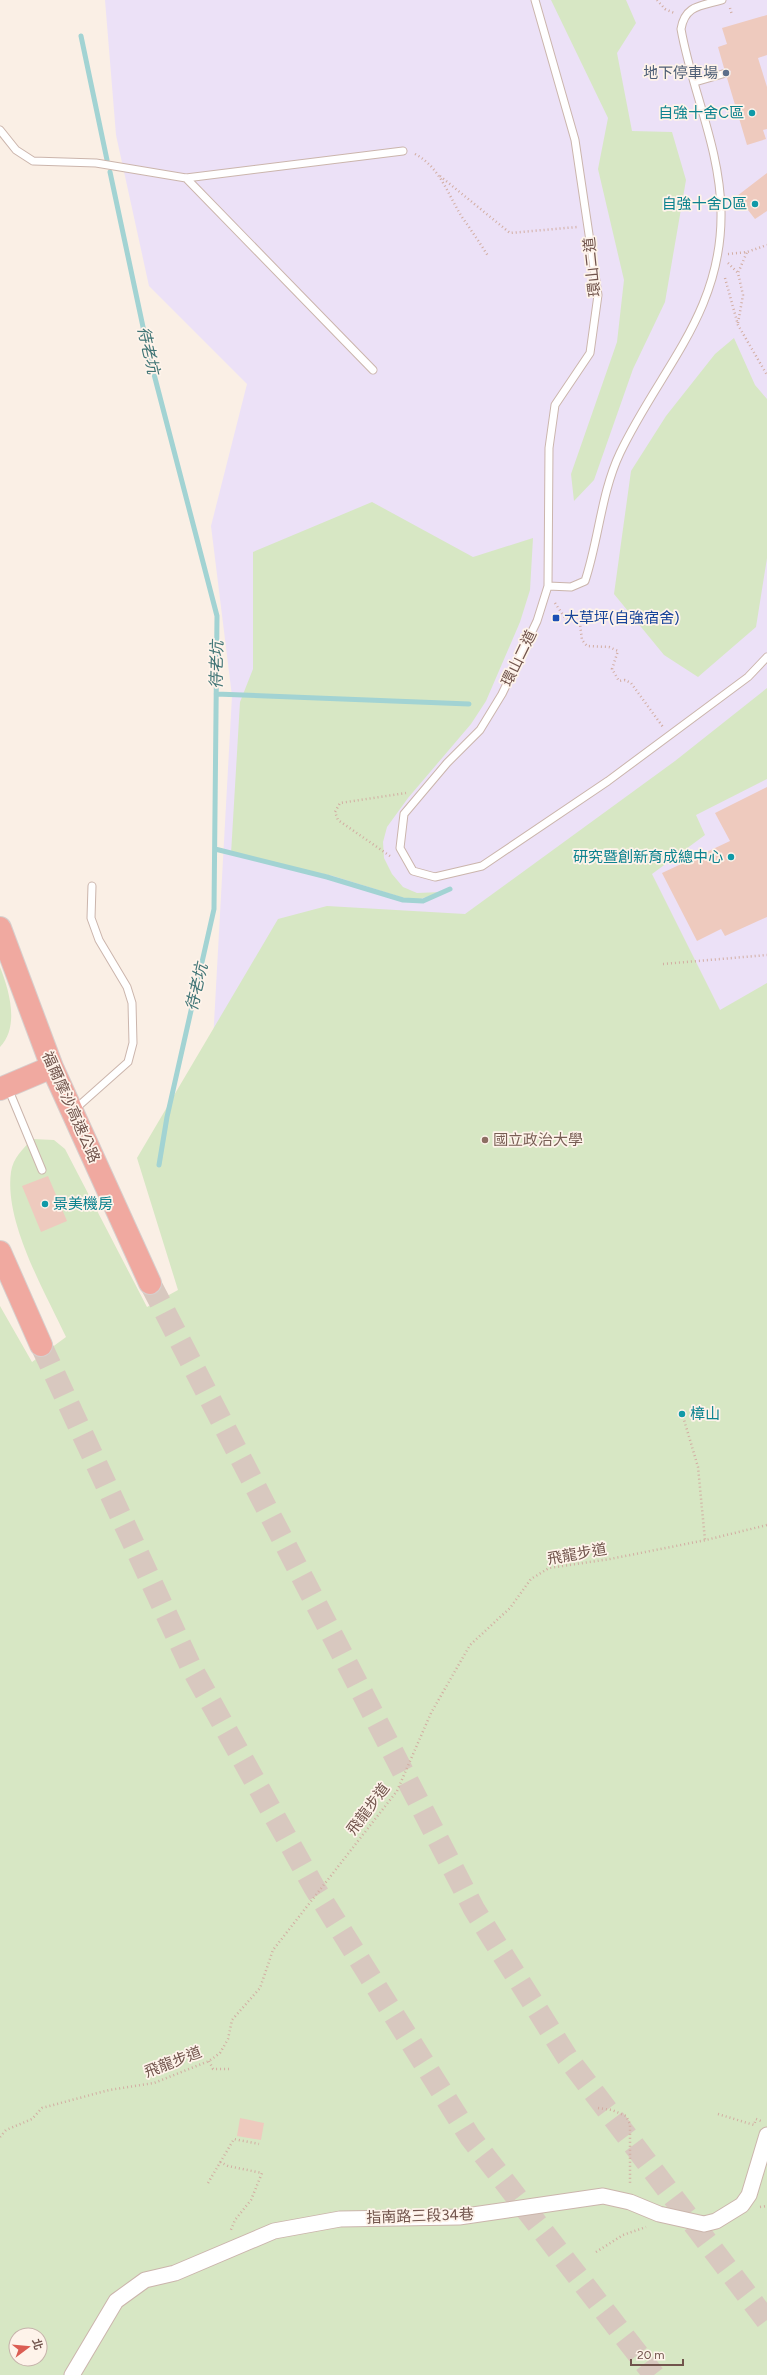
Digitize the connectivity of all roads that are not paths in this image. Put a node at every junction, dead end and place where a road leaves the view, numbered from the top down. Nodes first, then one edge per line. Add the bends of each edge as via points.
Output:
1 (535, 0) edge
2 (722, 0) edge
3 (726, 73) dead end
4 (695, 82) junction
5 (0, 130) edge
6 (403, 151) road end
7 (186, 178) junction
8 (373, 370) dead end
9 (548, 586) junction
10 (767, 657) edge
11 (92, 886) dead end
12 (0, 928) edge
13 (52, 1067) junction
14 (3, 1087) edge
15 (72, 1111) junction
16 (42, 1170) dead end
17 (0, 1252) edge
18 (150, 1283) tunnel mouth
19 (41, 1345) tunnel mouth
20 (763, 2131) edge
21 (72, 2375) edge

1 - 9 lane, 環山二道 via 575,140 598,295 590,353 555,405 549,448
2 - 4 lane via 691,9 683,17 683,40
3 - 4 lane
4 - 9 lane via 716,157 720,187 718,253 711,285 693,329 621,452 612,473 585,581 571,587
5 - 7 lane via 16,150 33,161 96,163
6 - 7 lane
7 - 8 lane
9 - 10 lane, 環山二道 via 538,621 502,694 480,730 447,763 404,814 400,848 413,871 435,877 482,866 608,781 748,677
11 - 15 lane via 91,918 99,940 127,987 132,1003 133,1043 128,1062
12 - 13 highway, 福爾摩沙高速公路
13 - 14 highway
13 - 15 highway, 福爾摩沙高速公路
14 - 16 lane
15 - 18 highway, 福爾摩沙高速公路
17 - 19 highway
20 - 21 street, 指南路三段34巷 via 749,2195 742,2205 716,2221 704,2224 659,2214 630,2202 603,2196 458,2217 340,2219 274,2231 175,2273 146,2280 116,2300

